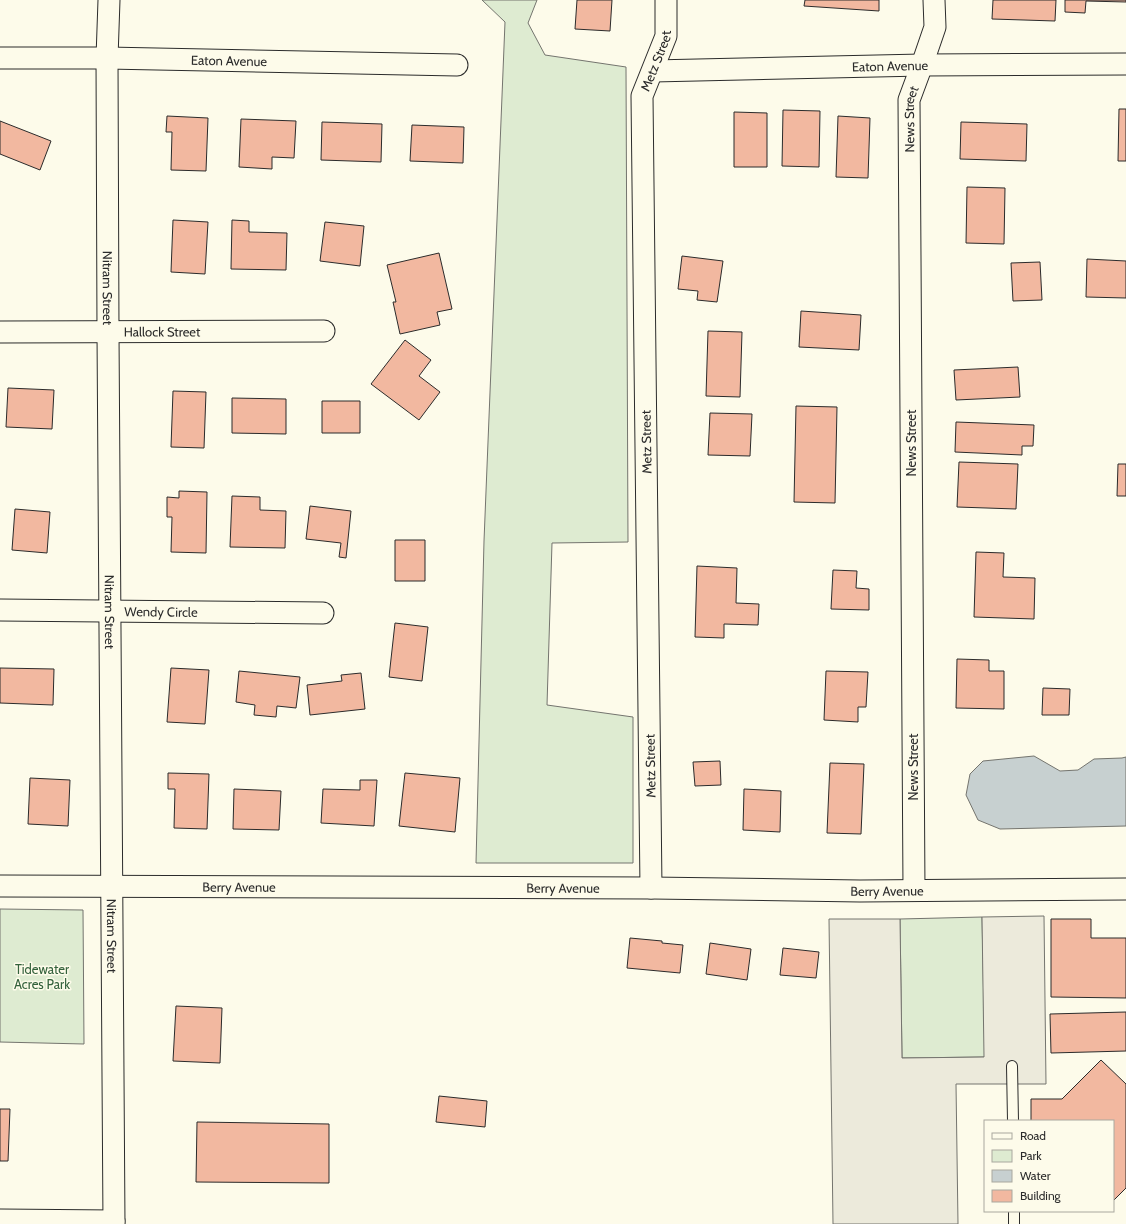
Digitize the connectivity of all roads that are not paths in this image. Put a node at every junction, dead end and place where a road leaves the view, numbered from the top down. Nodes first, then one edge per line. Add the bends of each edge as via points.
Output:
1 (109, 0) edge
2 (666, 0) edge
3 (934, 0) edge
4 (0, 58) edge
5 (107, 58) junction
6 (1126, 64) edge
7 (457, 65) dead end
8 (922, 65) junction
9 (653, 71) junction
10 (324, 331) dead end
11 (0, 332) edge
12 (108, 333) junction
13 (0, 610) edge
14 (110, 610) junction
15 (323, 613) dead end
16 (0, 886) edge
17 (111, 886) junction
18 (651, 888) junction
19 (1126, 889) edge
20 (914, 890) junction
21 (1012, 1066) dead end
22 (1013, 1120) edge
23 (1014, 1212) edge
24 (0, 1220) edge
25 (114, 1222) edge
26 (1014, 1224) edge

1 - 5 street, Nitram Street
2 - 9 street, Metz Street via 666,36
3 - 8 street, News Street via 934,27
4 - 5 street, Eaton Avenue
5 - 7 street, Eaton Avenue
5 - 12 street, Nitram Street
6 - 8 street, Eaton Avenue
8 - 9 street, Eaton Avenue
8 - 20 street, News Street via 909,100
9 - 18 street, Metz Street via 642,96
10 - 12 street, Hallock Street
11 - 12 street, Hallock Street
12 - 14 street, Nitram Street
13 - 14 street, Wendy Circle
14 - 15 street, Wendy Circle
14 - 17 street, Nitram Street
16 - 17 street, Berry Avenue
17 - 18 street, Berry Avenue
17 - 25 street, Nitram Street
18 - 20 street, Berry Avenue via 860,892
19 - 20 street, Berry Avenue
21 - 22 lane
23 - 26 lane
24 - 25 street

